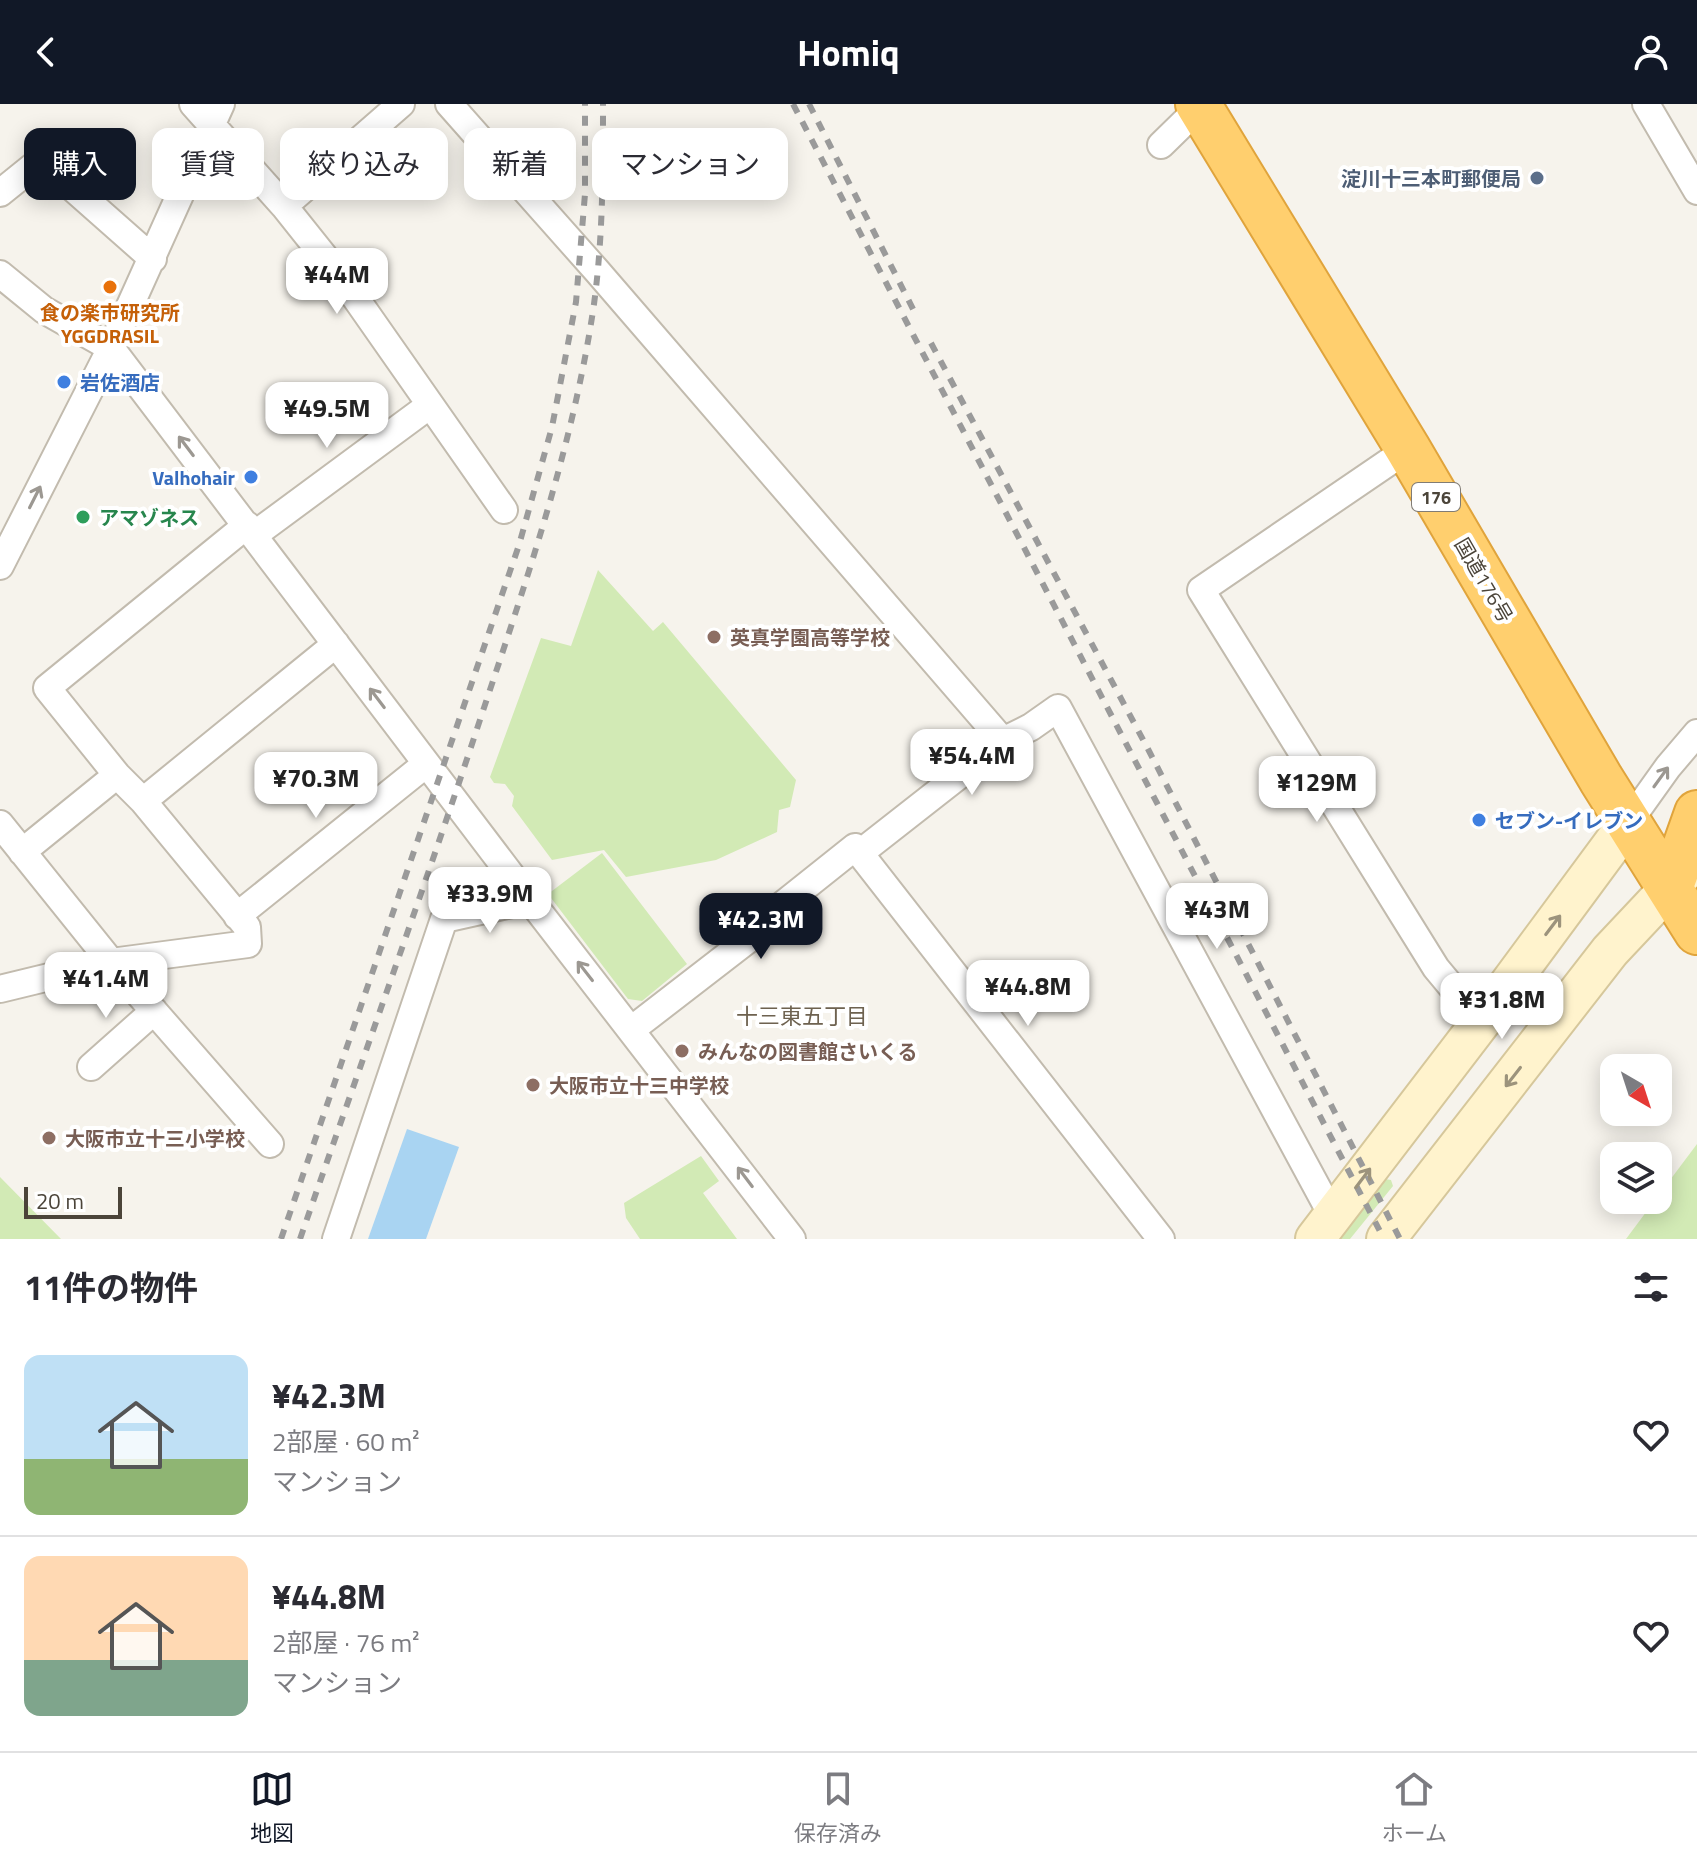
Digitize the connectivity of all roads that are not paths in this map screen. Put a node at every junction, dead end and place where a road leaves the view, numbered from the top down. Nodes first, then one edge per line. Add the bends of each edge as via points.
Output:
1 (193, 104) edge
2 (401, 104) edge
3 (449, 104) edge
4 (1646, 104) edge
5 (1199, 105) edge
6 (216, 114) edge
7 (1161, 145) dead end
8 (1697, 191) edge
9 (0, 193) edge
10 (284, 206) junction
11 (153, 259) junction
12 (0, 274) edge
13 (111, 348) junction
14 (430, 405) junction
15 (1408, 449) junction
16 (504, 510) dead end
17 (7, 526) edge
18 (251, 530) junction
19 (0, 566) edge
20 (336, 644) junction
21 (1697, 733) edge
22 (1003, 741) junction
23 (426, 764) junction
24 (117, 775) junction
25 (143, 801) junction
26 (1697, 813) edge
27 (1628, 823) junction
28 (0, 824) edge
29 (22, 852) junction
30 (860, 853) junction
31 (1684, 874) edge
32 (530, 900) junction
33 (237, 916) junction
34 (1697, 932) edge
35 (111, 962) junction
36 (0, 989) edge
37 (154, 1011) junction
38 (1481, 1022) junction
39 (631, 1030) junction
40 (91, 1067) dead end
41 (270, 1144) dead end
42 (1324, 1228) edge
43 (336, 1239) edge
44 (792, 1239) edge
45 (1161, 1239) edge
46 (1386, 1239) edge

1 - 6 street
2 - 10 street
3 - 22 street
4 - 8 street
5 - 7 street
5 - 15 highway, 国道176号 / 176
6 - 10 street
6 - 11 street
9 - 11 street via 41,160
10 - 14 street
11 - 13 street
12 - 13 street via 44,310
17 -> 13 street
18 -> 13 street
14 - 16 street
14 - 18 street
15 - 27 highway, 国道176号 / 176
15 - 38 street via 1201,590 1436,968
17 - 19 street
18 - 20 street
18 - 24 street via 47,688
23 -> 20 street
20 - 25 street
27 -> 21 street
22 - 30 street
22 - 42 street via 1058,708
23 - 32 street
23 - 33 street
24 - 25 street
24 - 29 street
25 - 33 street
26 - 31 highway
27 - 31 highway, 国道176号 / 176
38 -> 27 street
28 - 29 street
29 - 35 street
30 - 39 street via 855,847 781,906 785,911
30 - 45 street
31 - 34 highway, 国道176号 / 176
31 -> 46 street via 1610,951
39 -> 32 street
32 - 43 street via 444,919
33 - 35 street via 247,927 248,944
35 - 36 street
35 - 37 street
37 - 40 street
37 - 41 street
42 -> 38 street
44 -> 39 street

